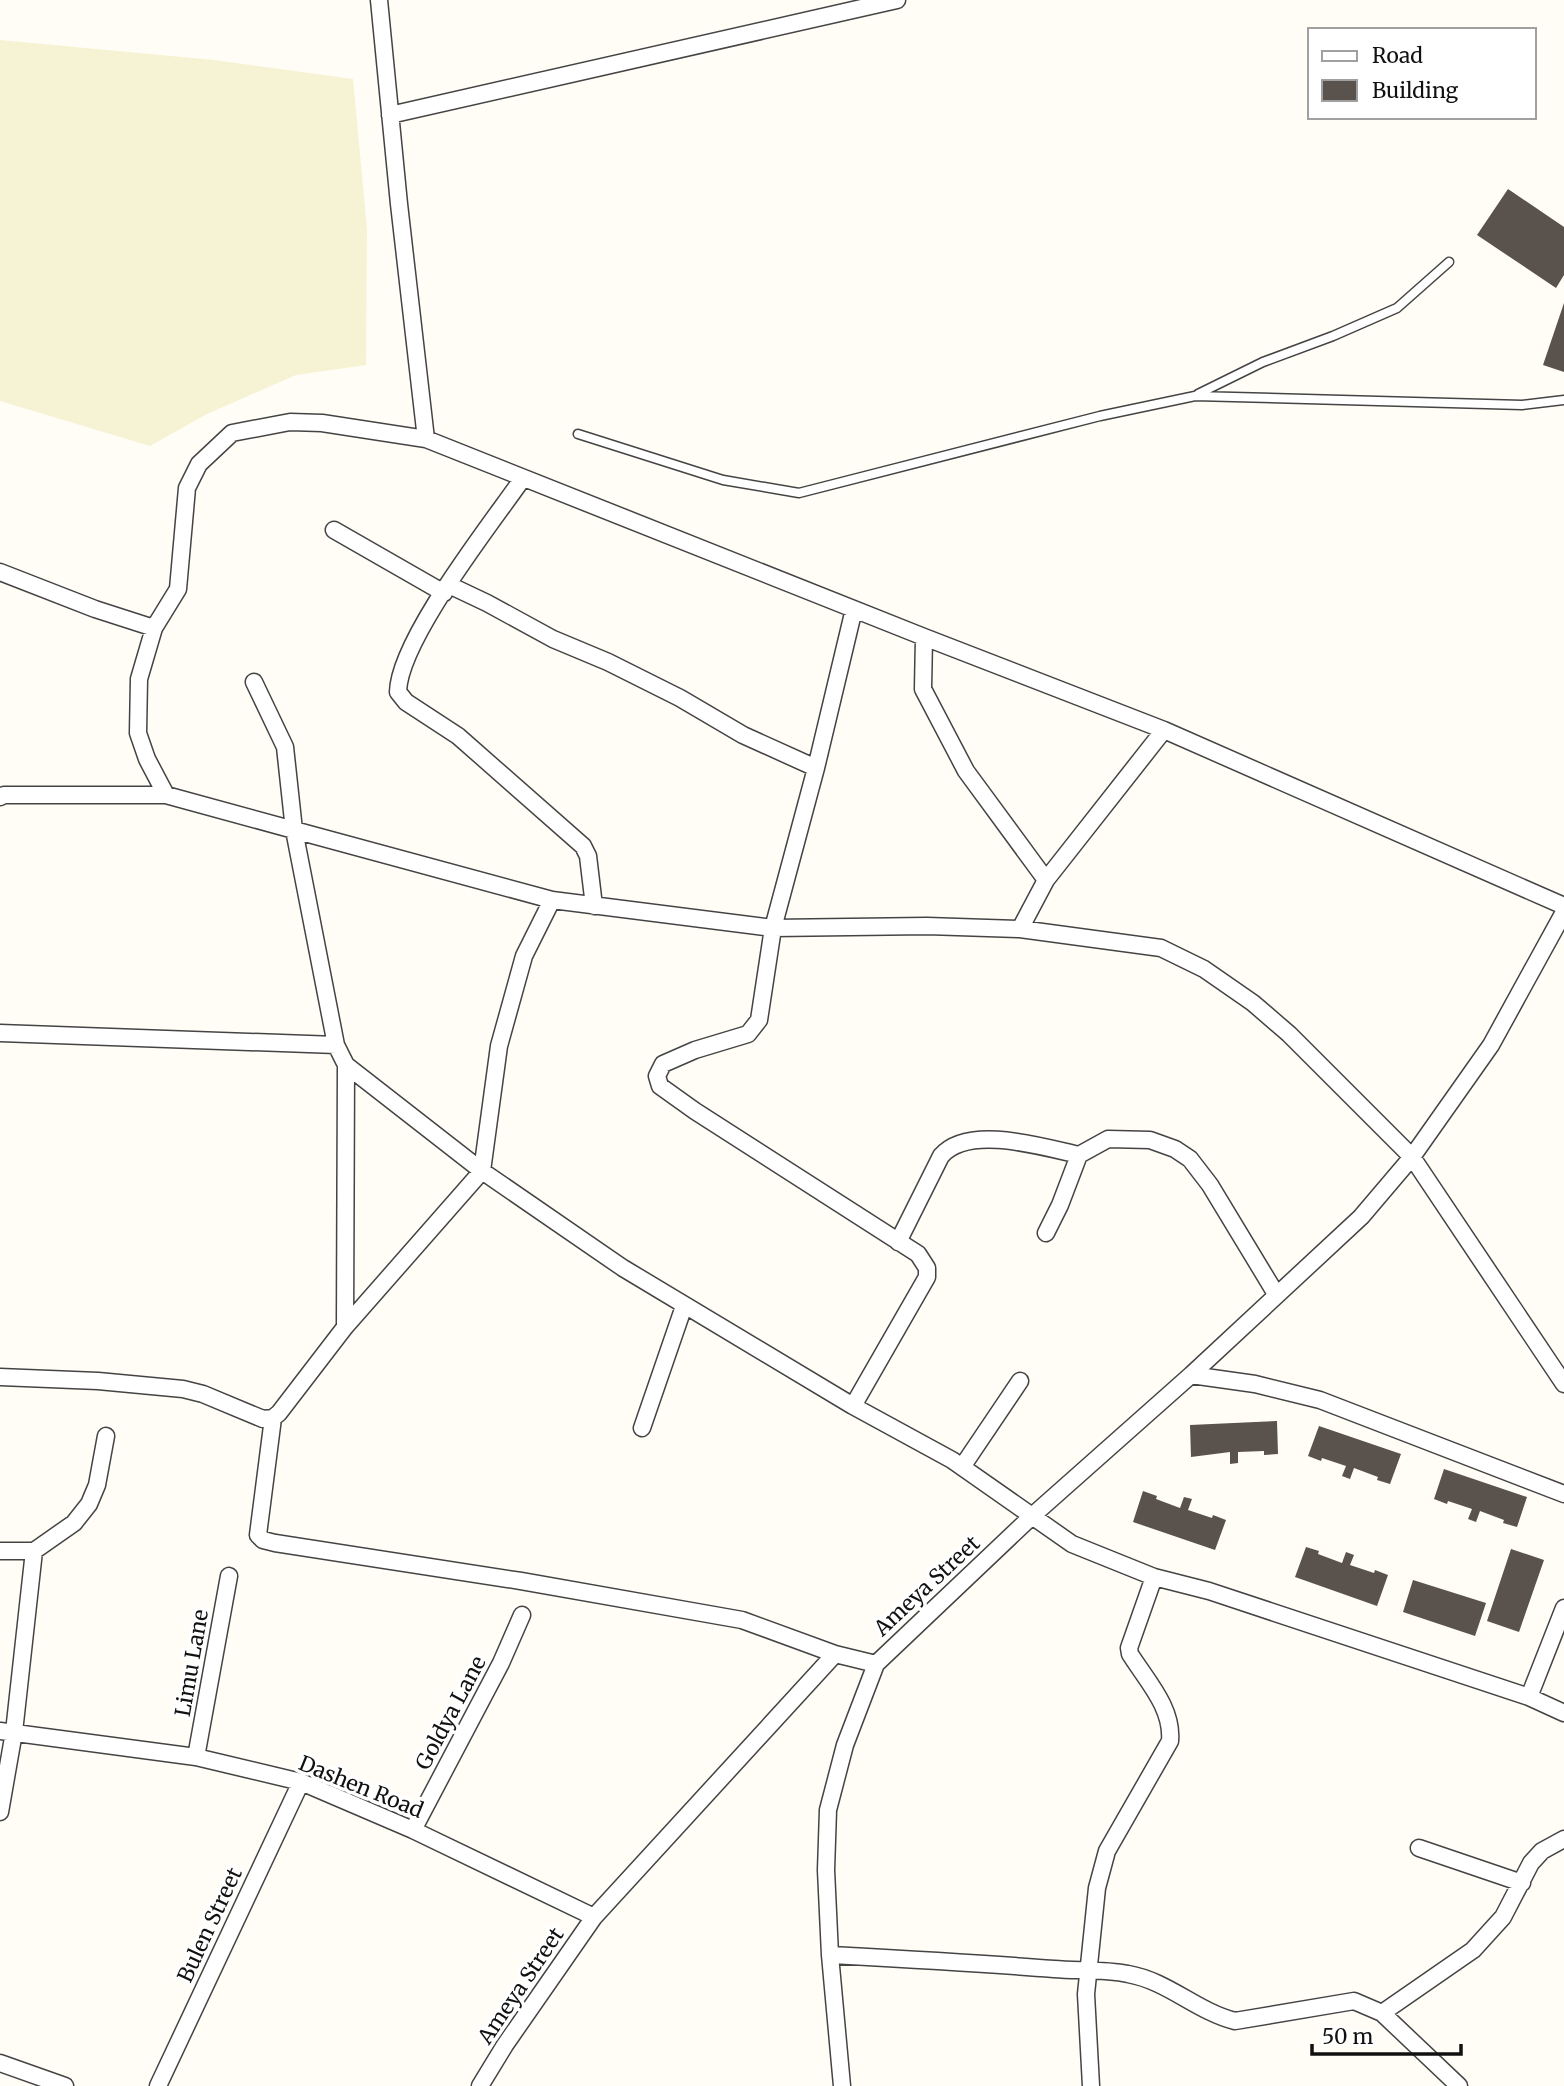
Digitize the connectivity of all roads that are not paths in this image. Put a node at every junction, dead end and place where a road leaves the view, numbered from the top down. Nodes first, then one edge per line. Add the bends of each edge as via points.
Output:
1 (379, 0) edge
2 (897, 0) edge
3 (390, 115) junction
4 (1449, 262) dead end
5 (1195, 396) junction
6 (1564, 400) edge
7 (578, 434) dead end
8 (426, 439) junction
9 (523, 478) junction
10 (334, 530) dead end
11 (0, 572) edge
12 (446, 589) junction
13 (854, 609) junction
14 (154, 628) junction
15 (924, 637) junction
16 (254, 682) dead end
17 (1164, 730) junction
18 (816, 768) junction
19 (166, 795) junction
20 (0, 797) edge
21 (294, 830) junction
22 (1046, 880) junction
23 (552, 900) junction
24 (594, 906) junction
25 (1564, 909) edge
26 (773, 928) junction
27 (1020, 929) junction
28 (0, 1033) edge
29 (336, 1045) junction
30 (346, 1065) junction
31 (1079, 1155) junction
32 (1412, 1157) junction
33 (482, 1171) junction
34 (1046, 1233) dead end
35 (898, 1242) junction
36 (1276, 1294) junction
37 (684, 1306) junction
38 (345, 1327) junction
39 (1191, 1375) junction
40 (0, 1377) edge
41 (1020, 1381) dead end
42 (1564, 1384) edge
43 (853, 1406) junction
44 (273, 1418) junction
45 (642, 1428) dead end
46 (106, 1436) dead end
47 (962, 1466) junction
48 (1564, 1494) edge
49 (1031, 1517) junction
50 (0, 1551) edge
51 (34, 1551) junction
52 (229, 1576) dead end
53 (1154, 1577) junction
54 (1564, 1608) edge
55 (522, 1615) dead end
56 (835, 1654) junction
57 (876, 1664) junction
58 (1529, 1697) junction
59 (1564, 1713) edge
60 (7, 1732) edge
61 (196, 1757) junction
62 (301, 1782) junction
63 (0, 1812) edge
64 (413, 1830) junction
65 (1564, 1839) edge
66 (1419, 1848) dead end
67 (1522, 1883) junction
68 (594, 1917) junction
69 (830, 1955) junction
70 (1088, 1972) junction
71 (1382, 2012) junction
72 (0, 2063) edge
73 (65, 2086) edge
74 (158, 2086) edge
75 (480, 2086) edge
76 (842, 2086) edge
77 (1091, 2086) edge
78 (1459, 2086) edge

1 - 3 street
2 - 3 street
3 - 8 street
4 - 5 lane via 1397,308 1263,362
5 - 6 lane via 1522,405
5 - 7 lane via 799,493 723,480
8 - 9 street
8 - 14 street via 322,423 289,422 232,433 199,464 187,488 178,589
9 - 12 street
9 - 13 street
10 - 12 street
11 - 14 street
12 - 18 street via 487,603
12 - 24 street via 411,649 398,692 458,736 583,846 589,856
13 - 15 street
13 - 18 street
14 - 19 street via 139,678 138,733
15 - 17 street
15 - 22 street via 923,689 966,771
16 - 21 street via 285,747
17 - 22 street
17 - 25 street
18 - 26 street
19 - 20 street
19 - 21 street
21 - 23 street
21 - 29 street
22 - 27 street
23 - 24 street
23 - 33 street via 524,956 499,1046
24 - 26 street
25 - 32 street, Ameya Street via 1491,1045
26 - 27 street
26 - 35 street via 755,1027 748,1034 663,1065 657,1076 660,1086
27 - 32 street via 1161,948 1204,969 1289,1034
28 - 29 street
29 - 30 street
30 - 33 street
30 - 38 street
31 - 34 street
31 - 35 street via 1019,1142 970,1140 948,1147
31 - 36 street via 1108,1139 1150,1140 1190,1159
32 - 36 street, Ameya Street via 1361,1217
32 - 42 street
33 - 37 street
33 - 38 street
35 - 43 street via 918,1254 927,1277
36 - 39 street, Ameya Street
37 - 43 street
37 - 45 street
38 - 44 street
39 - 48 street via 1255,1384 1320,1401
39 - 49 street, Ameya Street
40 - 44 street via 183,1389 263,1419
41 - 47 street
43 - 47 street
44 - 56 street via 258,1535 263,1540 742,1620
46 - 51 street via 89,1504 74,1523
47 - 49 street
49 - 53 street via 1072,1544
49 - 57 street, Ameya Street
50 - 51 street
51 - 60 street
52 - 61 street, Limu Lane
53 - 58 street
53 - 70 street via 1129,1648 1166,1710 1170,1741 1107,1851 1097,1888
54 - 58 street
55 - 64 street, Goldya Lane
56 - 57 street, Ameya Street
56 - 68 street, Ameya Street
57 - 69 street via 845,1745 828,1810
58 - 59 street
60 - 61 street, Dashen Road
60 - 63 street
61 - 62 street, Dashen Road
62 - 64 street, Dashen Road
62 - 74 street, Bulen Street
64 - 68 street, Dashen Road
65 - 67 street via 1542,1851
66 - 67 street
67 - 71 street via 1503,1917 1473,1950
68 - 75 street, Ameya Street
69 - 70 street
69 - 76 street
70 - 71 street via 1131,1974 1166,1986 1188,2002 1234,2021 1354,2001
70 - 77 street
71 - 78 street
72 - 73 street

